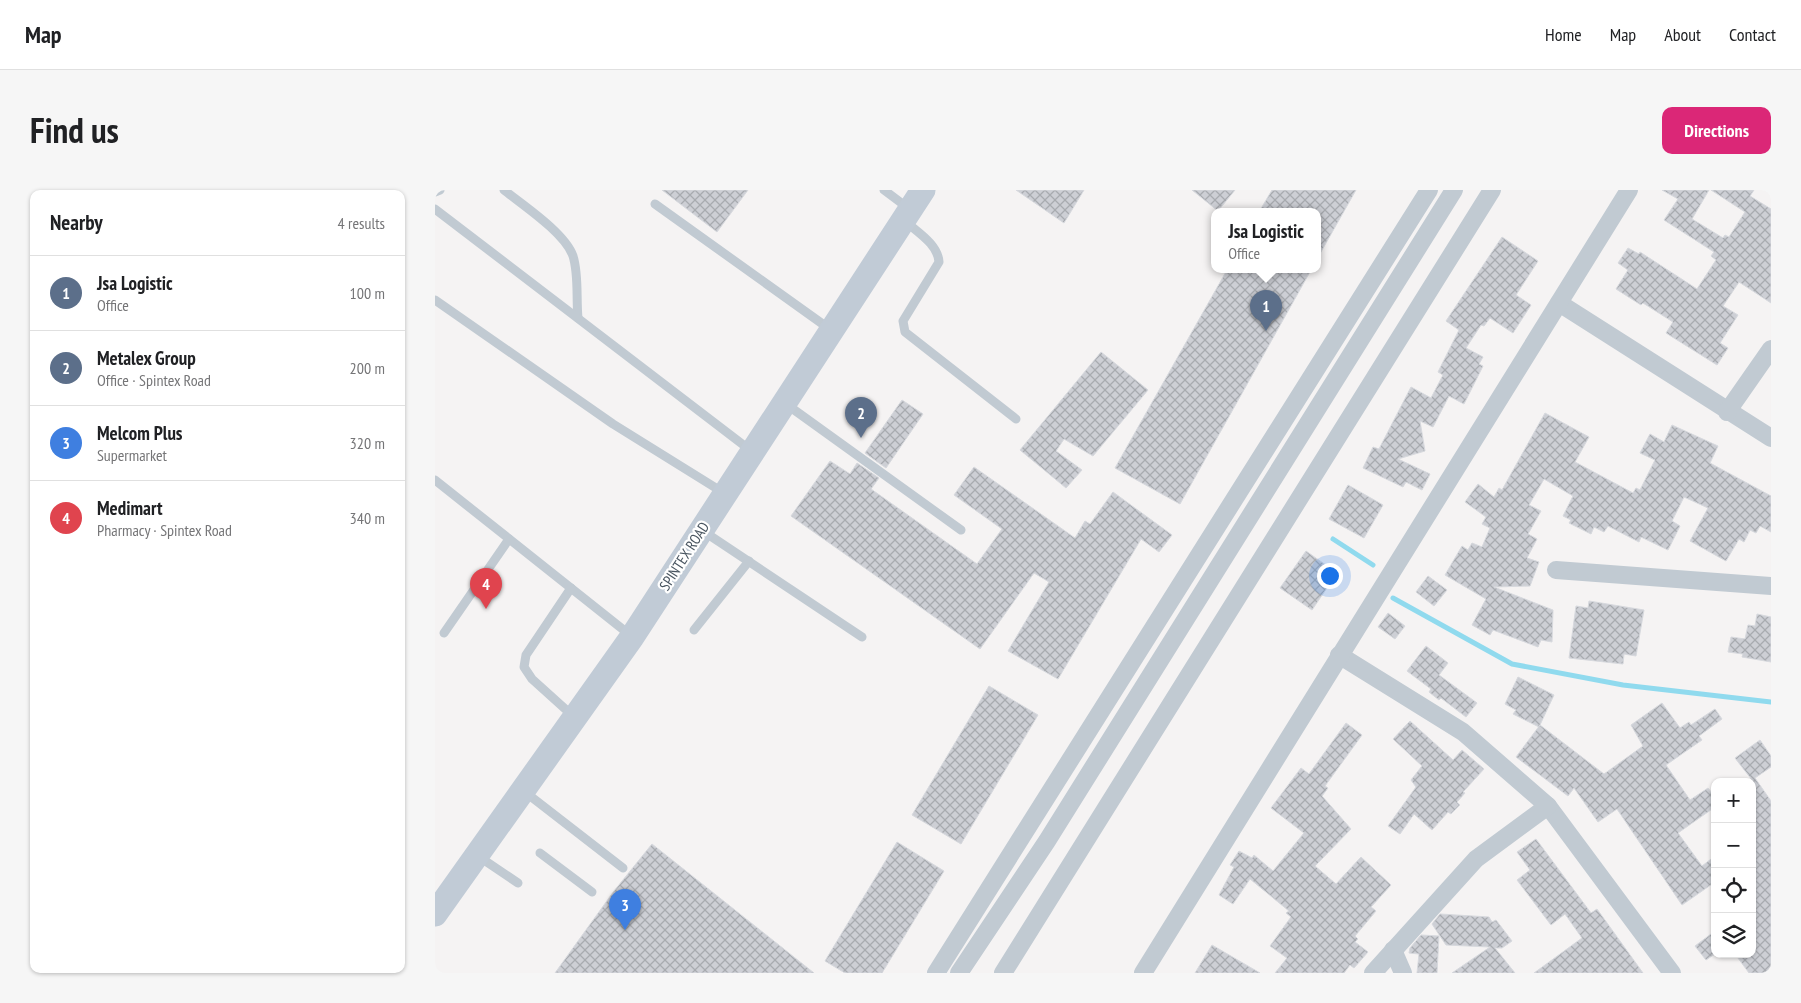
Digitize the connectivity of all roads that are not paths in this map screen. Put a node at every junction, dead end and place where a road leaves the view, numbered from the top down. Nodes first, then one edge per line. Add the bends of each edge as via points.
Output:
1 (440, 190) edge
2 (504, 190) edge
3 (884, 190) edge
4 (1429, 190) edge
5 (1454, 190) edge
6 (1492, 190) edge
7 (1629, 190) edge
8 (435, 192) edge
9 (655, 204) dead end
10 (913, 206) edge
11 (435, 209) edge
12 (435, 300) edge
13 (1559, 304) junction
14 (578, 318) junction
15 (831, 330) junction
16 (1771, 349) edge
17 (784, 402) junction
18 (1727, 412) junction
19 (1016, 419) dead end
20 (1771, 438) edge
21 (752, 451) junction
22 (435, 480) edge
23 (724, 494) junction
24 (701, 530) junction
25 (961, 530) dead end
26 (509, 539) junction
27 (749, 561) junction
28 (1556, 570) dead end
29 (1771, 586) edge
30 (571, 588) junction
31 (694, 630) dead end
32 (444, 633) dead end
33 (632, 636) junction
34 (862, 636) dead end
35 (1339, 655) junction
36 (574, 717) junction
37 (522, 791) junction
38 (1548, 806) junction
39 (539, 854) dead end
40 (478, 856) junction
41 (623, 868) dead end
42 (519, 884) dead end
43 (592, 892) dead end
44 (435, 914) edge
45 (1393, 950) junction
46 (936, 973) edge
47 (959, 973) edge
48 (1003, 973) edge
49 (1143, 973) edge
50 (1373, 973) edge
51 (1403, 973) edge
52 (1672, 973) edge

1 - 8 lane
2 - 14 lane via 569,248 574,258
3 - 10 lane
4 - 46 street
5 - 47 street via 1047,841
6 - 48 street
7 - 13 street
9 - 15 lane
10 - 15 main road, SPINTEX ROAD
10 - 19 lane via 939,254 939,262 903,321 905,332
11 - 14 lane
12 - 23 lane via 613,424
13 - 18 street
13 - 35 street
14 - 21 lane
15 - 17 main road, SPINTEX ROAD
16 - 18 street
17 - 21 main road, SPINTEX ROAD
17 - 25 lane
18 - 20 street
21 - 23 main road, SPINTEX ROAD
22 - 26 lane
23 - 24 main road, SPINTEX ROAD
24 - 27 lane
24 - 33 main road, SPINTEX ROAD
26 - 30 lane
26 - 32 lane
27 - 31 lane
27 - 34 lane
28 - 29 street
30 - 33 lane
30 - 36 lane via 526,655 524,667 532,679
33 - 36 main road, SPINTEX ROAD
35 - 38 street via 1463,732
35 - 49 street
36 - 37 main road, SPINTEX ROAD
37 - 40 main road, SPINTEX ROAD
37 - 41 lane
38 - 45 street via 1476,859
38 - 52 street
39 - 43 lane
40 - 42 lane
40 - 44 main road, SPINTEX ROAD
45 - 50 street
45 - 51 street

